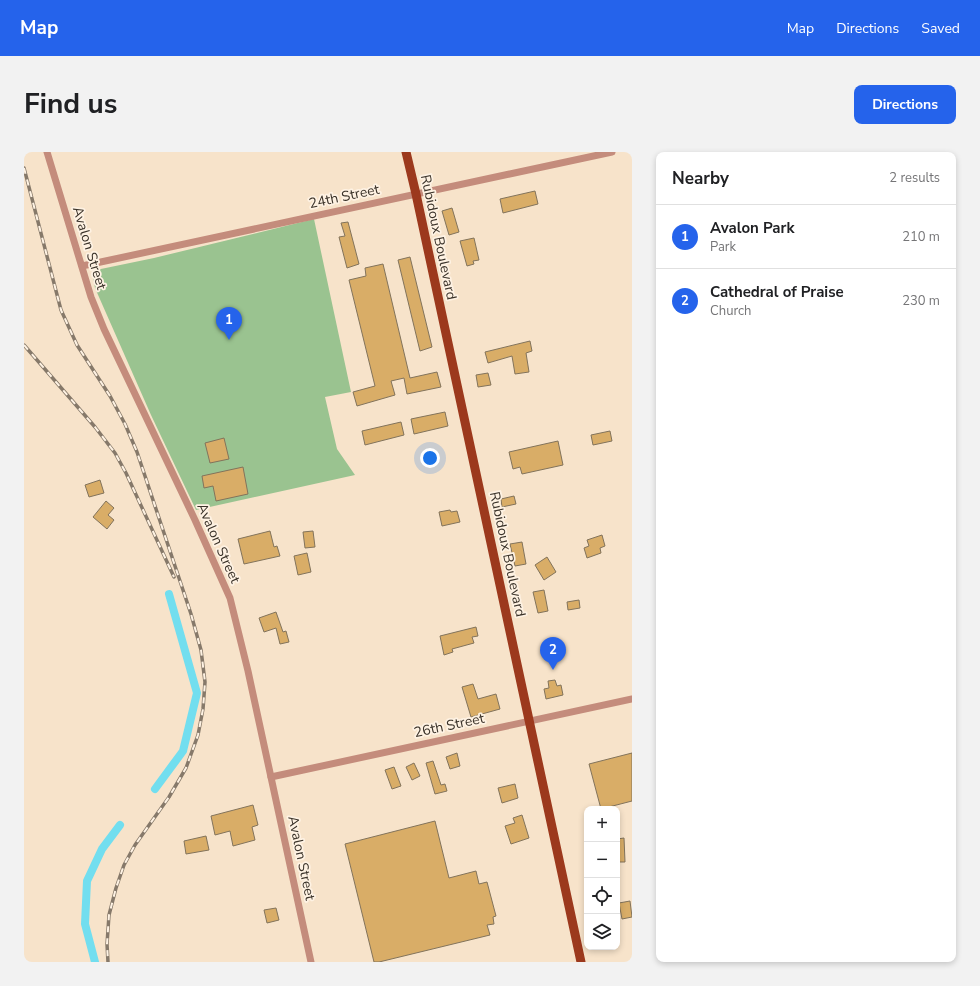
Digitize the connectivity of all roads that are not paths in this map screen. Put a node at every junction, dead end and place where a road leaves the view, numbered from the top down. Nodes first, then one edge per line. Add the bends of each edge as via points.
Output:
1 (47, 152) edge
2 (406, 152) edge
3 (612, 152) edge
4 (416, 194) junction
5 (82, 266) junction
6 (632, 699) edge
7 (529, 722) junction
8 (271, 777) junction
9 (311, 962) edge
10 (581, 962) edge

1 - 5 street, Avalon Street
2 - 4 main road, Rubidoux Boulevard
3 - 4 street, 24th Street
4 - 5 street, 24th Street
4 - 7 main road, Rubidoux Boulevard
5 - 8 street, Avalon Street via 104,329 230,598
6 - 7 street, 26th Street
7 - 8 street, 26th Street
7 - 10 main road, Rubidoux Boulevard
8 - 9 street, Avalon Street

